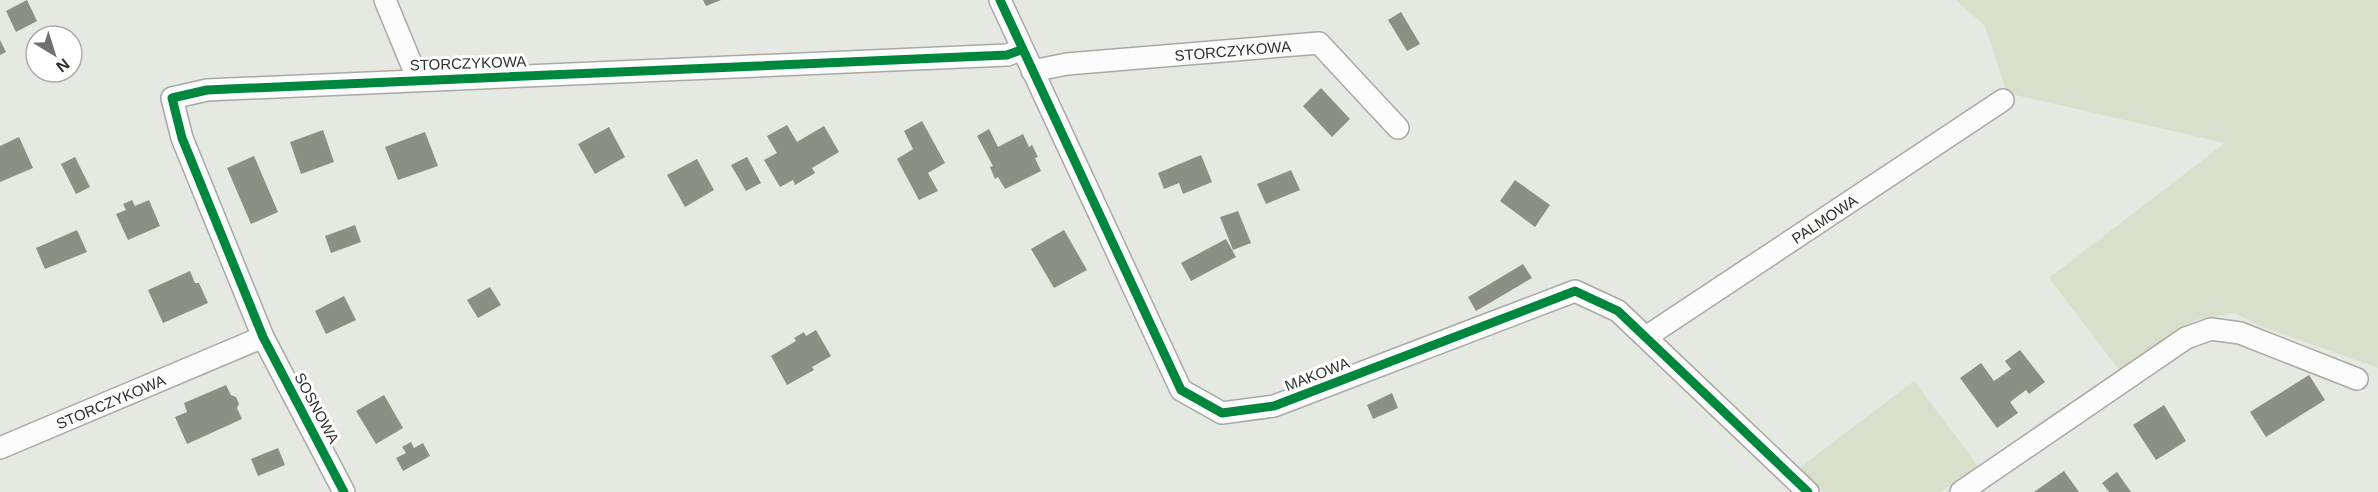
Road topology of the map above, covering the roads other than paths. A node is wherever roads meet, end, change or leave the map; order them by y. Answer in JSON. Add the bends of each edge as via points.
{"nodes":[{"id":1,"x":386,"y":0,"type":"edge"},
{"id":2,"x":1000,"y":0,"type":"edge"},
{"id":3,"x":1021,"y":50,"type":"junction"},
{"id":4,"x":1032,"y":71,"type":"junction"},
{"id":5,"x":418,"y":80,"type":"junction"},
{"id":6,"x":2003,"y":100,"type":"dead end"},
{"id":7,"x":1398,"y":128,"type":"dead end"},
{"id":8,"x":263,"y":337,"type":"junction"},
{"id":9,"x":1646,"y":337,"type":"junction"},
{"id":10,"x":2357,"y":379,"type":"dead end"},
{"id":11,"x":0,"y":448,"type":"edge"},
{"id":12,"x":344,"y":492,"type":"edge"},
{"id":13,"x":1809,"y":492,"type":"edge"},
{"id":14,"x":1960,"y":492,"type":"edge"}],
"edges":[{"from":1,"to":5,"type":"street"},
{"from":2,"to":3,"type":"street","name":"MAKOWA"},
{"from":3,"to":4,"type":"street","name":"MAKOWA"},
{"from":3,"to":5,"type":"street","name":"STORCZYKOWA","via":[[1007,55]]},
{"from":4,"to":7,"type":"street","name":"STORCZYKOWA","via":[[1067,64],[1319,44]]},
{"from":4,"to":9,"type":"street","name":"MAKOWA","via":[[1181,390],[1222,413],[1274,406],[1575,291],[1618,311]]},
{"from":5,"to":8,"type":"street","name":"STORCZYKOWA","via":[[207,90],[172,98],[182,138]]},
{"from":6,"to":9,"type":"street","name":"PALMOWA"},
{"from":8,"to":11,"type":"street","name":"STORCZYKOWA"},
{"from":8,"to":12,"type":"street","name":"SOSNOWA"},
{"from":9,"to":13,"type":"street","name":"MAKOWA"},
{"from":10,"to":14,"type":"street","via":[[2240,333],[2211,329],[2186,338]]}]}
